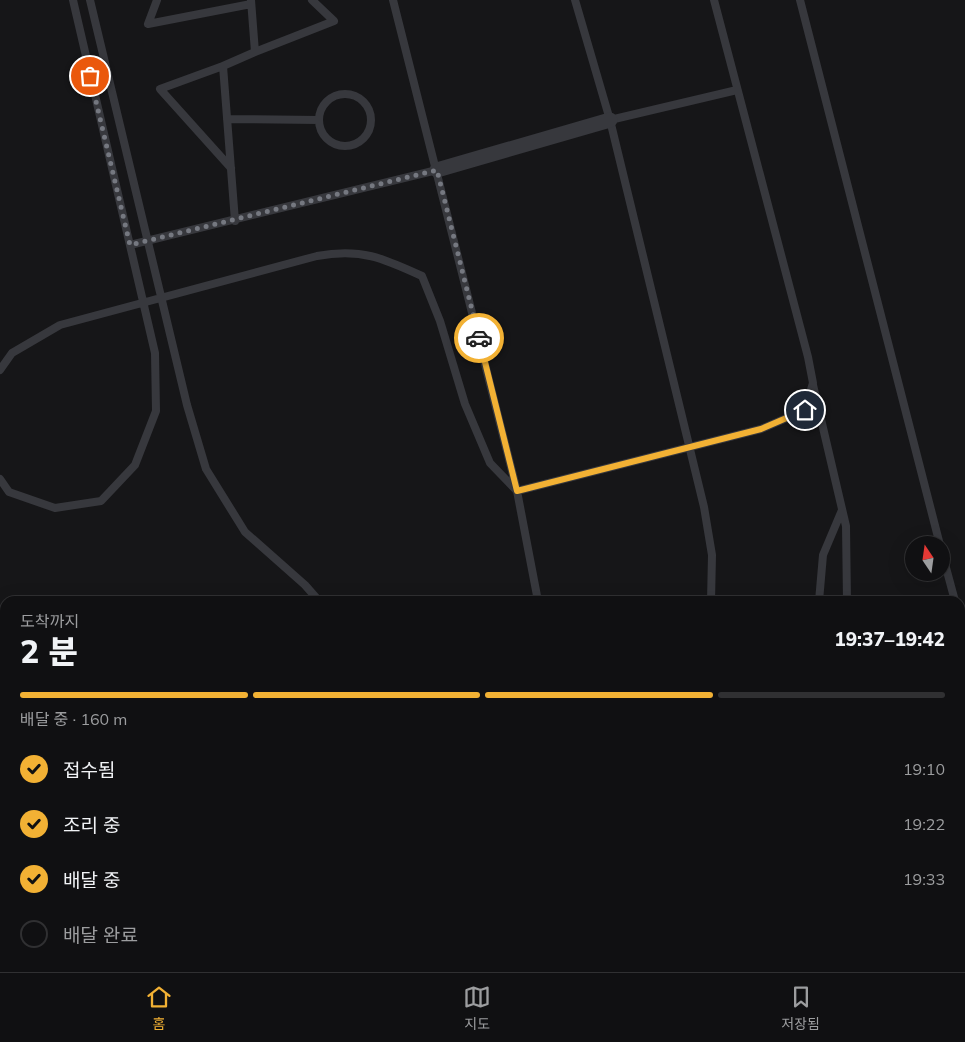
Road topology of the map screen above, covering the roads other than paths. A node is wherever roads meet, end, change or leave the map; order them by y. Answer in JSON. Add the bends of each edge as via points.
{"nodes":[{"id":1,"x":73,"y":0,"type":"edge"},
{"id":2,"x":90,"y":0,"type":"edge"},
{"id":3,"x":157,"y":0,"type":"edge"},
{"id":4,"x":312,"y":0,"type":"edge"},
{"id":5,"x":393,"y":0,"type":"edge"},
{"id":6,"x":575,"y":0,"type":"edge"},
{"id":7,"x":714,"y":0,"type":"edge"},
{"id":8,"x":800,"y":0,"type":"edge"},
{"id":9,"x":251,"y":2,"type":"edge"},
{"id":10,"x":255,"y":52,"type":"junction"},
{"id":11,"x":223,"y":66,"type":"junction"},
{"id":12,"x":737,"y":90,"type":"junction"},
{"id":13,"x":227,"y":120,"type":"junction"},
{"id":14,"x":319,"y":120,"type":"junction"},
{"id":15,"x":610,"y":120,"type":"junction"},
{"id":16,"x":231,"y":168,"type":"junction"},
{"id":17,"x":437,"y":170,"type":"junction"},
{"id":18,"x":235,"y":221,"type":"junction"},
{"id":19,"x":148,"y":242,"type":"junction"},
{"id":20,"x":130,"y":245,"type":"junction"},
{"id":21,"x":0,"y":370,"type":"edge"},
{"id":22,"x":813,"y":384,"type":"junction"},
{"id":23,"x":689,"y":447,"type":"junction"},
{"id":24,"x":0,"y":479,"type":"edge"},
{"id":25,"x":517,"y":491,"type":"junction"},
{"id":26,"x":842,"y":510,"type":"junction"},
{"id":27,"x":938,"y":536,"type":"edge"},
{"id":28,"x":950,"y":581,"type":"edge"},
{"id":29,"x":314,"y":596,"type":"edge"},
{"id":30,"x":537,"y":596,"type":"edge"},
{"id":31,"x":711,"y":596,"type":"edge"},
{"id":32,"x":819,"y":596,"type":"edge"},
{"id":33,"x":847,"y":596,"type":"edge"},
{"id":34,"x":954,"y":596,"type":"edge"}],
"edges":[{"from":1,"to":20,"type":"lane"},
{"from":2,"to":19,"type":"lane"},
{"from":3,"to":9,"type":"lane","via":[[148,24]]},
{"from":4,"to":10,"type":"lane","via":[[334,20]]},
{"from":5,"to":17,"type":"lane"},
{"from":6,"to":15,"type":"lane"},
{"from":7,"to":12,"type":"lane"},
{"from":8,"to":27,"type":"lane"},
{"from":9,"to":10,"type":"lane"},
{"from":10,"to":11,"type":"lane"},
{"from":11,"to":13,"type":"lane"},
{"from":11,"to":16,"type":"lane","via":[[160,89]]},
{"from":12,"to":15,"type":"lane"},
{"from":12,"to":22,"type":"lane"},
{"from":13,"to":14,"type":"lane"},
{"from":13,"to":16,"type":"lane"},
{"from":14,"to":14,"type":"lane","via":[[320,129],[331,143],[348,146],[364,138],[371,122],[366,106],[354,96],[345,94],[330,99],[320,112]]},
{"from":15,"to":17,"type":"street"},
{"from":15,"to":23,"type":"lane"},
{"from":16,"to":18,"type":"lane"},
{"from":17,"to":18,"type":"lane"},
{"from":17,"to":25,"type":"lane"},
{"from":18,"to":19,"type":"lane"},
{"from":19,"to":20,"type":"lane"},
{"from":19,"to":29,"type":"lane","via":[[187,405],[206,469],[245,532]]},
{"from":20,"to":24,"type":"lane","via":[[155,353],[156,411],[135,465],[101,501],[55,508],[9,492]]},
{"from":21,"to":25,"type":"lane","via":[[12,353],[60,324],[317,256],[342,251],[381,257],[422,276],[440,321],[465,404],[490,463]]},
{"from":22,"to":23,"type":"lane","via":[[805,410],[761,429]]},
{"from":22,"to":26,"type":"lane"},
{"from":23,"to":25,"type":"lane"},
{"from":23,"to":31,"type":"lane","via":[[712,555]]},
{"from":25,"to":30,"type":"lane"},
{"from":26,"to":32,"type":"lane","via":[[823,555]]},
{"from":26,"to":33,"type":"lane","via":[[846,526]]},
{"from":28,"to":34,"type":"lane"}]}
